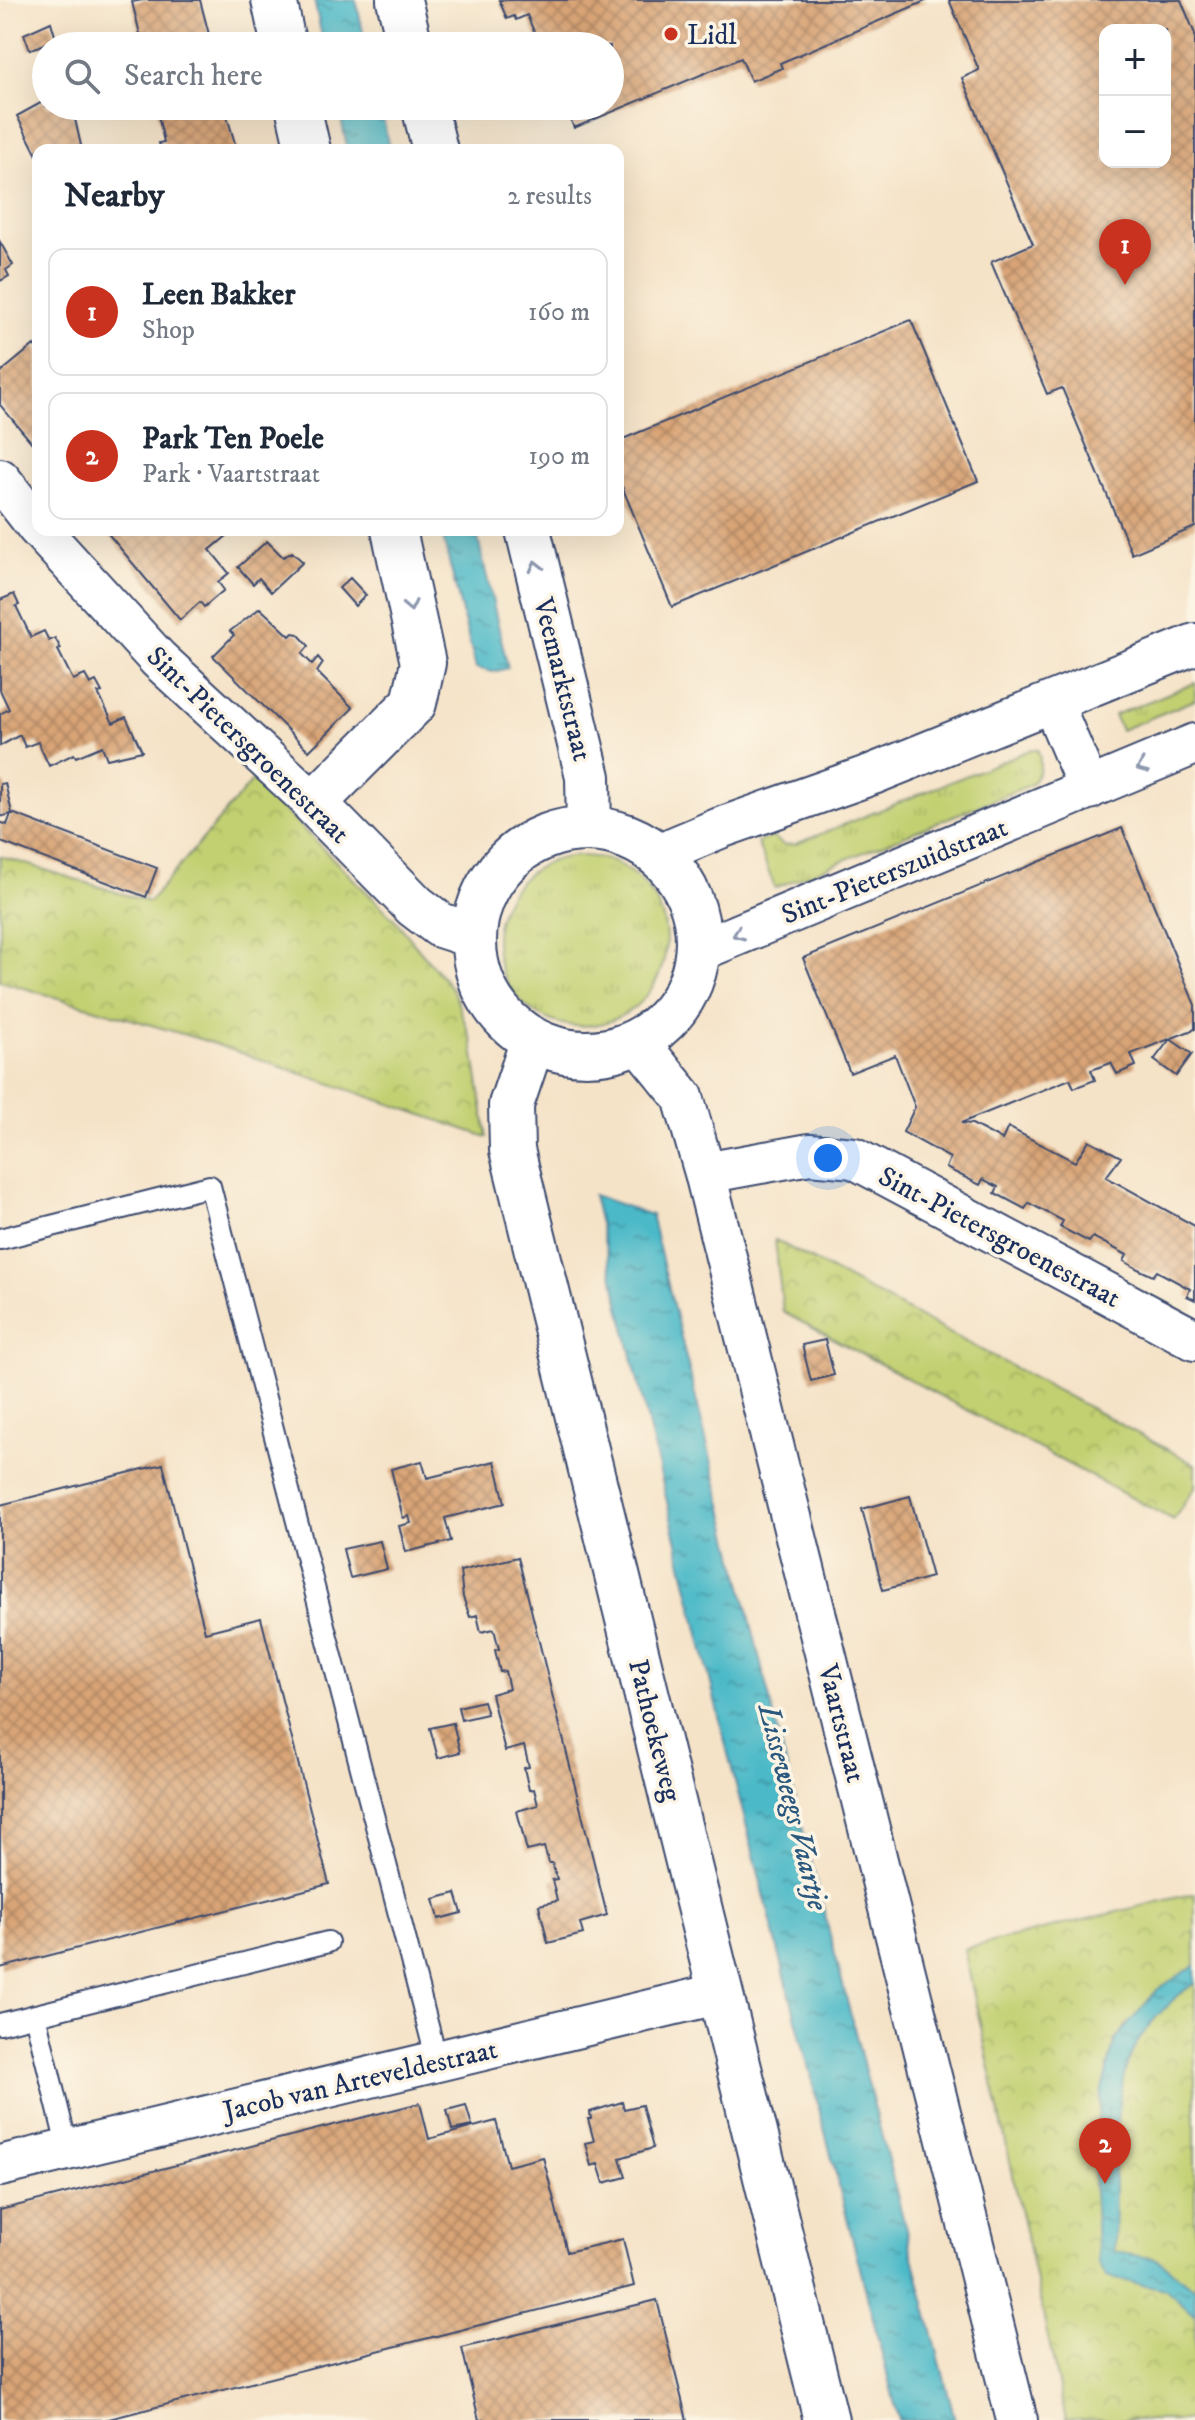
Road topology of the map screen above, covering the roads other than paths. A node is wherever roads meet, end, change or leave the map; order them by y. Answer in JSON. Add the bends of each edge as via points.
{"nodes":[{"id":1,"x":274,"y":0,"type":"edge"},
{"id":2,"x":399,"y":0,"type":"edge"},
{"id":3,"x":281,"y":32,"type":"edge"},
{"id":4,"x":407,"y":32,"type":"edge"},
{"id":5,"x":301,"y":120,"type":"edge"},
{"id":6,"x":428,"y":120,"type":"edge"},
{"id":7,"x":307,"y":144,"type":"edge"},
{"id":8,"x":434,"y":144,"type":"edge"},
{"id":9,"x":0,"y":479,"type":"edge"},
{"id":10,"x":32,"y":520,"type":"edge"},
{"id":11,"x":45,"y":536,"type":"edge"},
{"id":12,"x":395,"y":536,"type":"edge"},
{"id":13,"x":529,"y":536,"type":"edge"},
{"id":14,"x":1195,"y":644,"type":"edge"},
{"id":15,"x":1052,"y":702,"type":"junction"},
{"id":16,"x":1195,"y":744,"type":"edge"},
{"id":17,"x":1089,"y":789,"type":"junction"},
{"id":18,"x":314,"y":803,"type":"junction"},
{"id":19,"x":589,"y":828,"type":"junction"},
{"id":20,"x":658,"y":854,"type":"junction"},
{"id":21,"x":474,"y":936,"type":"junction"},
{"id":22,"x":699,"y":951,"type":"junction"},
{"id":23,"x":533,"y":1040,"type":"junction"},
{"id":24,"x":637,"y":1041,"type":"junction"},
{"id":25,"x":705,"y":1173,"type":"junction"},
{"id":26,"x":0,"y":1239,"type":"edge"},
{"id":27,"x":1195,"y":1340,"type":"edge"},
{"id":28,"x":328,"y":1942,"type":"dead end"},
{"id":29,"x":721,"y":1993,"type":"junction"},
{"id":30,"x":35,"y":2015,"type":"junction"},
{"id":31,"x":0,"y":2024,"type":"edge"},
{"id":32,"x":437,"y":2061,"type":"junction"},
{"id":33,"x":68,"y":2150,"type":"junction"},
{"id":34,"x":0,"y":2166,"type":"edge"},
{"id":35,"x":826,"y":2420,"type":"edge"},
{"id":36,"x":1017,"y":2420,"type":"edge"}],
"edges":[{"from":1,"to":3,"type":"main road"},
{"from":2,"to":4,"type":"main road"},
{"from":5,"to":7,"type":"main road"},
{"from":6,"to":8,"type":"main road"},
{"from":9,"to":10,"type":"street","name":"Sint-Pietersgroenestraat"},
{"from":11,"to":18,"type":"street","name":"Sint-Pietersgroenestraat","via":[[158,659]]},
{"from":12,"to":18,"type":"main road","one_way":true,"via":[[423,663],[414,703]]},
{"from":19,"to":13,"type":"main road","name":"Veemarktstraat","one_way":true,"via":[[588,777]]},
{"from":14,"to":15,"type":"street"},
{"from":15,"to":17,"type":"street"},
{"from":15,"to":20,"type":"street"},
{"from":16,"to":17,"type":"street","name":"Sint-Pieterszuidstraat","one_way":true},
{"from":17,"to":22,"type":"street","name":"Sint-Pieterszuidstraat","one_way":true},
{"from":18,"to":21,"type":"main road","name":"Sint-Pietersgroenestraat","via":[[415,906],[440,925]]},
{"from":19,"to":20,"type":"main road","via":[[626,836]]},
{"from":19,"to":21,"type":"main road","via":[[554,833],[514,856],[497,872],[480,902]]},
{"from":20,"to":22,"type":"main road","via":[[682,882],[696,915]]},
{"from":21,"to":23,"type":"main road","via":[[476,967],[488,997],[507,1021]]},
{"from":22,"to":24,"type":"main road","via":[[688,990],[665,1022]]},
{"from":23,"to":24,"type":"main road","via":[[567,1052],[602,1052]]},
{"from":23,"to":29,"type":"main road","name":"Pathoekeweg","via":[[511,1105],[512,1150]]},
{"from":24,"to":25,"type":"street","name":"Vaartstraat","via":[[683,1097]]},
{"from":25,"to":27,"type":"street","name":"Sint-Pietersgroenestraat","via":[[810,1154],[854,1158]]},
{"from":25,"to":36,"type":"street","name":"Vaartstraat"},
{"from":26,"to":32,"type":"lane","via":[[210,1186]]},
{"from":28,"to":30,"type":"lane"},
{"from":29,"to":32,"type":"street","name":"Jacob van Arteveldestraat"},
{"from":29,"to":35,"type":"main road","name":"Pathoekeweg"},
{"from":30,"to":31,"type":"lane"},
{"from":30,"to":33,"type":"lane"},
{"from":32,"to":33,"type":"street","name":"Jacob van Arteveldestraat"},
{"from":33,"to":34,"type":"street","name":"Jacob van Arteveldestraat"}]}
